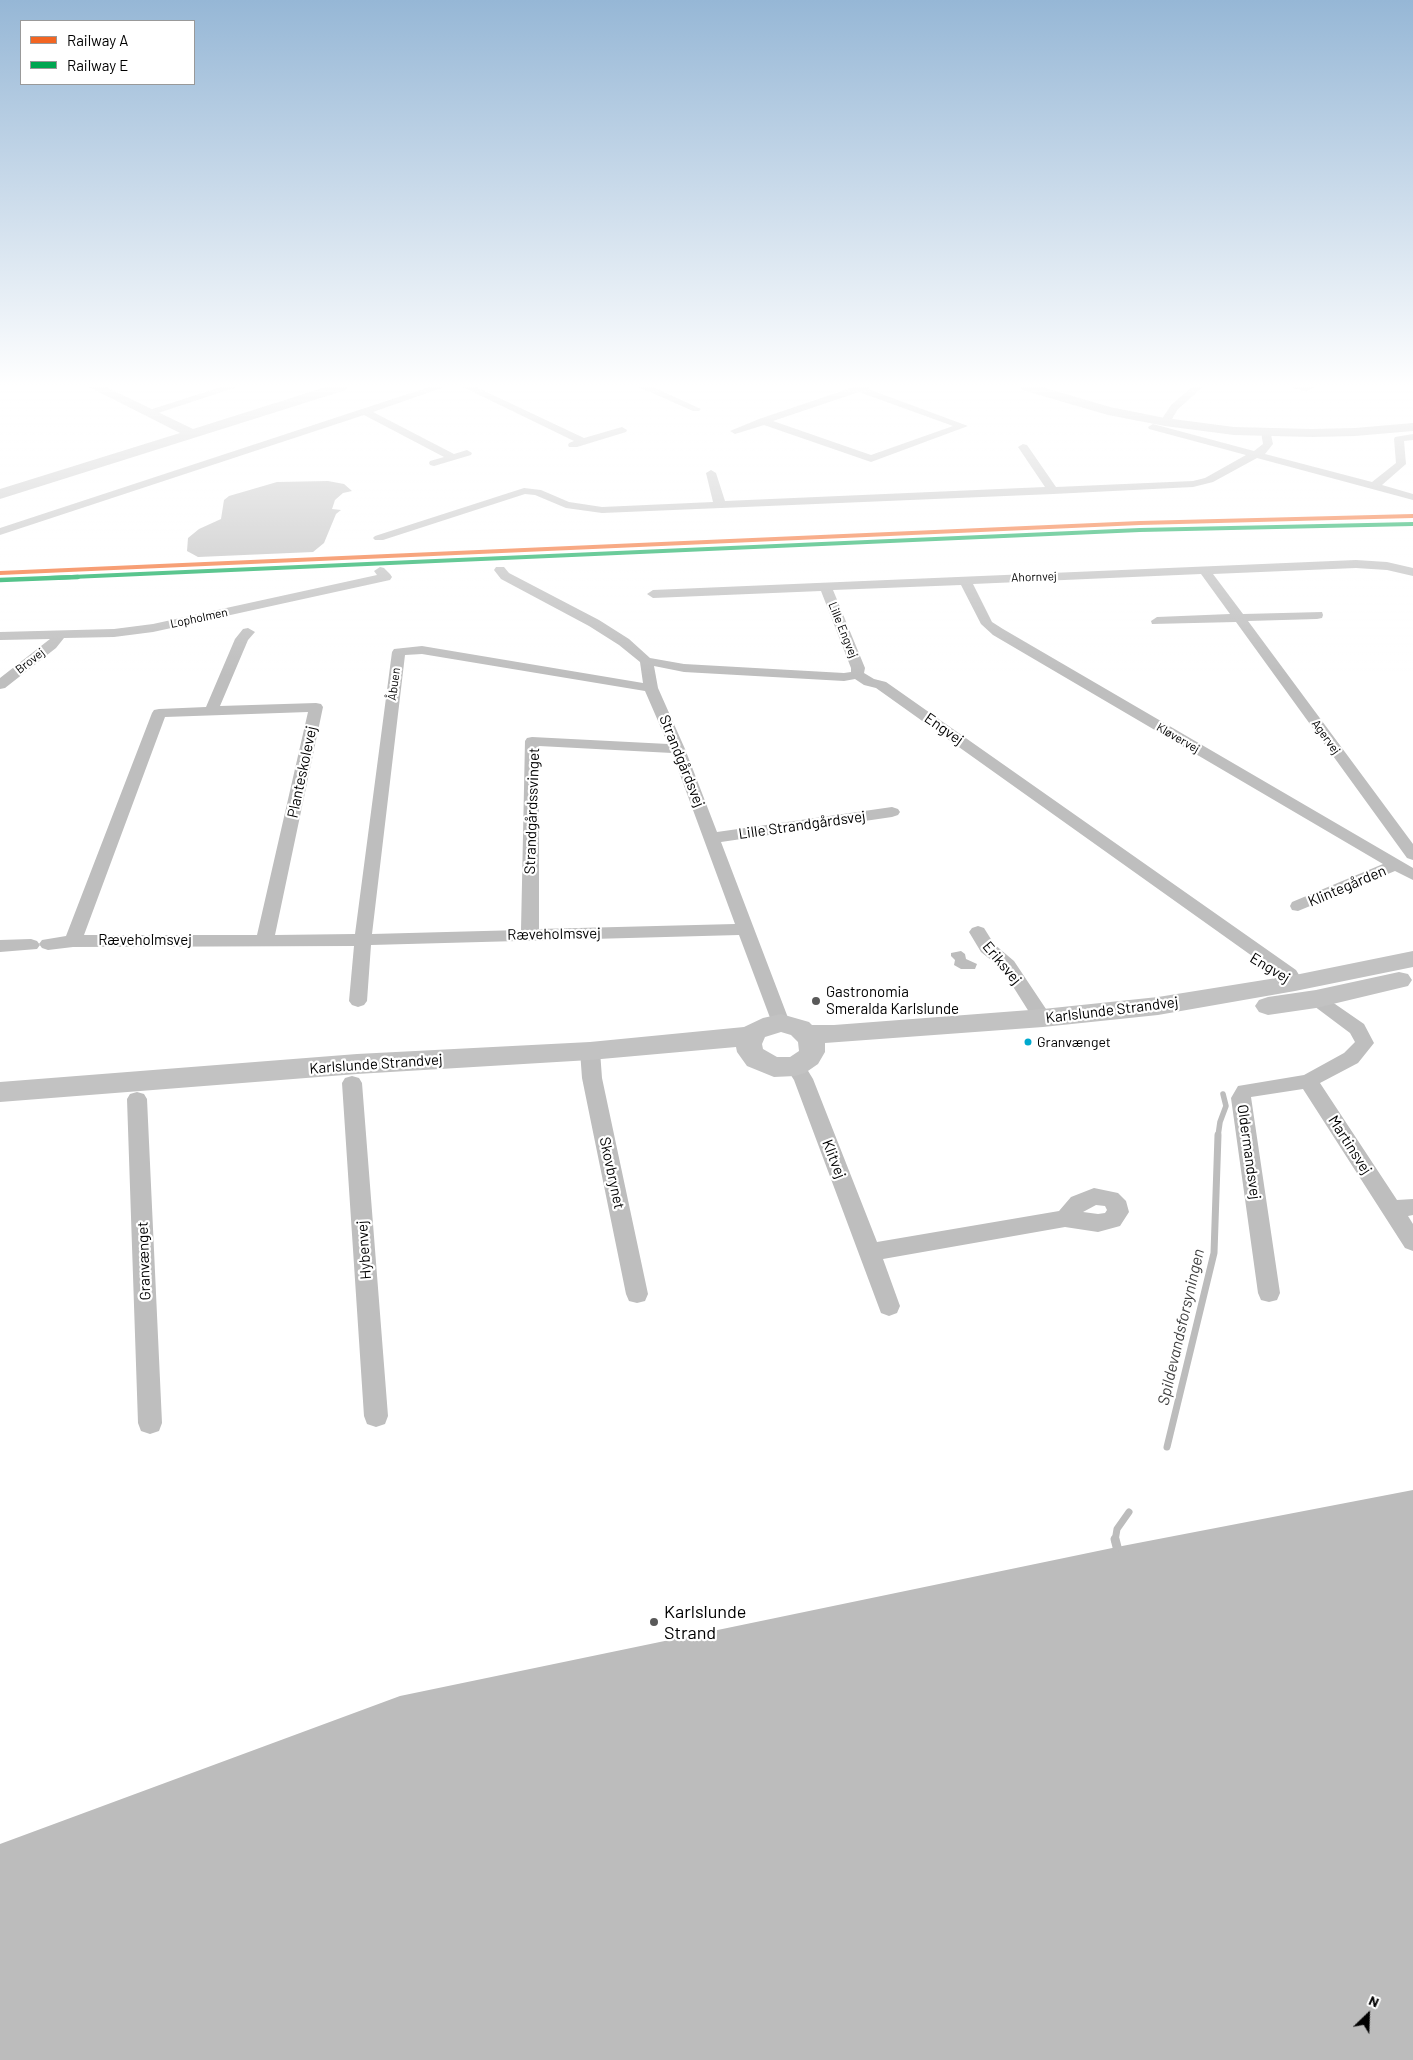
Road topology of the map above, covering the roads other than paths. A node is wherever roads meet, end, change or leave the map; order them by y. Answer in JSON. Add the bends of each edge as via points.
{"nodes":[{"id":1,"x":35,"y":483,"type":"edge"},
{"id":2,"x":149,"y":483,"type":"edge"},
{"id":3,"x":714,"y":483,"type":"edge"},
{"id":4,"x":1048,"y":483,"type":"edge"},
{"id":5,"x":1196,"y":483,"type":"edge"},
{"id":6,"x":1363,"y":483,"type":"edge"},
{"id":7,"x":1378,"y":483,"type":"edge"},
{"id":8,"x":1374,"y":486,"type":"junction"},
{"id":9,"x":1054,"y":491,"type":"junction"},
{"id":10,"x":0,"y":494,"type":"edge"},
{"id":11,"x":1413,"y":497,"type":"edge"},
{"id":12,"x":720,"y":505,"type":"junction"},
{"id":13,"x":0,"y":532,"type":"edge"},
{"id":14,"x":379,"y":538,"type":"dead end"},
{"id":15,"x":500,"y":570,"type":"dead end"},
{"id":16,"x":1204,"y":570,"type":"junction"},
{"id":17,"x":380,"y":571,"type":"dead end"},
{"id":18,"x":1413,"y":572,"type":"edge"},
{"id":19,"x":964,"y":580,"type":"junction"},
{"id":20,"x":825,"y":586,"type":"junction"},
{"id":21,"x":653,"y":594,"type":"dead end"},
{"id":22,"x":1317,"y":615,"type":"dead end"},
{"id":23,"x":1240,"y":618,"type":"junction"},
{"id":24,"x":1157,"y":621,"type":"dead end"},
{"id":25,"x":248,"y":632,"type":"dead end"},
{"id":26,"x":0,"y":636,"type":"edge"},
{"id":27,"x":59,"y":636,"type":"junction"},
{"id":28,"x":646,"y":661,"type":"junction"},
{"id":29,"x":863,"y":678,"type":"junction"},
{"id":30,"x":0,"y":685,"type":"edge"},
{"id":31,"x":651,"y":688,"type":"junction"},
{"id":32,"x":211,"y":711,"type":"junction"},
{"id":33,"x":678,"y":749,"type":"junction"},
{"id":34,"x":892,"y":812,"type":"dead end"},
{"id":35,"x":712,"y":838,"type":"junction"},
{"id":36,"x":1413,"y":855,"type":"edge"},
{"id":37,"x":1395,"y":865,"type":"junction"},
{"id":38,"x":1413,"y":875,"type":"edge"},
{"id":39,"x":1298,"y":906,"type":"dead end"},
{"id":40,"x":745,"y":929,"type":"junction"},
{"id":41,"x":978,"y":932,"type":"dead end"},
{"id":42,"x":530,"y":935,"type":"junction"},
{"id":43,"x":265,"y":940,"type":"junction"},
{"id":44,"x":363,"y":940,"type":"junction"},
{"id":45,"x":73,"y":941,"type":"junction"},
{"id":46,"x":0,"y":946,"type":"edge"},
{"id":47,"x":1413,"y":959,"type":"edge"},
{"id":48,"x":1413,"y":977,"type":"edge"},
{"id":49,"x":1295,"y":983,"type":"junction"},
{"id":50,"x":1316,"y":999,"type":"junction"},
{"id":51,"x":358,"y":1001,"type":"dead end"},
{"id":52,"x":1043,"y":1018,"type":"junction"},
{"id":53,"x":781,"y":1023,"type":"junction"},
{"id":54,"x":751,"y":1044,"type":"junction"},
{"id":55,"x":805,"y":1050,"type":"junction"},
{"id":56,"x":590,"y":1059,"type":"junction"},
{"id":57,"x":1308,"y":1081,"type":"junction"},
{"id":58,"x":352,"y":1083,"type":"junction"},
{"id":59,"x":0,"y":1092,"type":"edge"},
{"id":60,"x":137,"y":1099,"type":"junction"},
{"id":61,"x":0,"y":1109,"type":"edge"},
{"id":62,"x":1403,"y":1208,"type":"edge"},
{"id":63,"x":1066,"y":1218,"type":"dead end"},
{"id":64,"x":1413,"y":1242,"type":"edge"},
{"id":65,"x":870,"y":1252,"type":"junction"},
{"id":66,"x":1269,"y":1293,"type":"dead end"},
{"id":67,"x":638,"y":1294,"type":"dead end"},
{"id":68,"x":889,"y":1306,"type":"dead end"},
{"id":69,"x":376,"y":1416,"type":"dead end"},
{"id":70,"x":150,"y":1423,"type":"dead end"}],
"edges":[{"from":1,"to":10,"type":"main road"},
{"from":2,"to":13,"type":"street"},
{"from":3,"to":12,"type":"street"},
{"from":4,"to":9,"type":"street"},
{"from":5,"to":9,"type":"street"},
{"from":6,"to":8,"type":"street"},
{"from":7,"to":8,"type":"street"},
{"from":8,"to":11,"type":"street"},
{"from":9,"to":12,"type":"street"},
{"from":12,"to":14,"type":"street","via":[[602,510],[566,505],[537,492],[524,491]]},
{"from":15,"to":28,"type":"street","via":[[504,576],[594,623]]},
{"from":16,"to":18,"type":"street","name":"Ahornvej","via":[[1356,564]]},
{"from":16,"to":19,"type":"street","name":"Ahornvej"},
{"from":16,"to":23,"type":"street","name":"Agervej"},
{"from":17,"to":27,"type":"street","name":"Lopholmen","via":[[386,577],[153,628]]},
{"from":19,"to":20,"type":"street","name":"Ahornvej"},
{"from":19,"to":37,"type":"street","name":"Kløvervej","via":[[988,624],[998,632]]},
{"from":20,"to":21,"type":"street","name":"Ahornvej"},
{"from":20,"to":29,"type":"street","name":"Lille Engvej"},
{"from":22,"to":23,"type":"street"},
{"from":23,"to":24,"type":"street"},
{"from":23,"to":36,"type":"street","name":"Agervej"},
{"from":25,"to":32,"type":"street"},
{"from":26,"to":27,"type":"street","name":"Lopholmen"},
{"from":27,"to":30,"type":"street","name":"Brovej"},
{"from":28,"to":29,"type":"street","via":[[684,668]]},
{"from":28,"to":31,"type":"street","name":"Strandgårdsvej"},
{"from":29,"to":49,"type":"street","name":"Engvej","via":[[871,690],[1016,795],[1277,975]]},
{"from":31,"to":33,"type":"street","name":"Strandgårdsvej"},
{"from":31,"to":44,"type":"street","name":"Åbuen","via":[[422,650],[398,652]]},
{"from":32,"to":43,"type":"street","name":"Planteskolevej","via":[[316,707]]},
{"from":32,"to":45,"type":"street","name":"Planteskolevej","via":[[159,713]]},
{"from":33,"to":35,"type":"street","name":"Strandgårdsvej"},
{"from":33,"to":42,"type":"street","name":"Strandgårdssvinget","via":[[532,741]]},
{"from":34,"to":35,"type":"street","name":"Lille Strandgårdsvej"},
{"from":35,"to":40,"type":"street","name":"Strandgårdsvej"},
{"from":37,"to":38,"type":"street","name":"Kløvervej"},
{"from":37,"to":39,"type":"street","name":"Klintegården"},
{"from":40,"to":42,"type":"street","name":"Ræveholmsvej"},
{"from":40,"to":53,"type":"street","name":"Strandgårdsvej"},
{"from":41,"to":52,"type":"street","name":"Eriksvej","via":[[987,948],[1008,965]]},
{"from":42,"to":44,"type":"street","name":"Ræveholmsvej"},
{"from":43,"to":44,"type":"street","name":"Ræveholmsvej"},
{"from":43,"to":45,"type":"street","name":"Ræveholmsvej"},
{"from":44,"to":51,"type":"street"},
{"from":45,"to":46,"type":"street","name":"Ræveholmsvej"},
{"from":47,"to":49,"type":"main road","name":"Karlslunde Strandvej"},
{"from":48,"to":50,"type":"main road","name":"Karlslunde Strandvej"},
{"from":49,"to":52,"type":"main road","name":"Karlslunde Strandvej","via":[[1158,1006]]},
{"from":50,"to":55,"type":"main road","name":"Karlslunde Strandvej","via":[[1157,1022],[1043,1034]]},
{"from":50,"to":57,"type":"street","name":"Oldermandsvej","via":[[1357,1029],[1365,1043],[1351,1058]]},
{"from":52,"to":55,"type":"main road","name":"Karlslunde Strandvej","via":[[834,1034]]},
{"from":53,"to":54,"type":"main road","via":[[763,1026]]},
{"from":53,"to":55,"type":"main road","via":[[791,1024]]},
{"from":54,"to":55,"type":"main road","via":[[756,1059],[785,1068]]},
{"from":54,"to":56,"type":"main road","name":"Karlslunde Strandvej"},
{"from":55,"to":65,"type":"street","name":"Klitvej","via":[[803,1079]]},
{"from":56,"to":58,"type":"main road","name":"Karlslunde Strandvej"},
{"from":56,"to":59,"type":"main road","name":"Karlslunde Strandvej","via":[[357,1064]]},
{"from":56,"to":67,"type":"street","name":"Skovbrynet"},
{"from":57,"to":62,"type":"street","name":"Martinsvej"},
{"from":57,"to":66,"type":"street","name":"Oldermandsvej","via":[[1245,1091],[1241,1098]]},
{"from":58,"to":60,"type":"main road","name":"Karlslunde Strandvej"},
{"from":58,"to":69,"type":"street","name":"Hybenvej"},
{"from":60,"to":61,"type":"main road","name":"Karlslunde Strandvej"},
{"from":60,"to":70,"type":"street","name":"Granvænget"},
{"from":62,"to":64,"type":"street","name":"Martinsvej"},
{"from":63,"to":65,"type":"street"},
{"from":65,"to":68,"type":"street","name":"Klitvej"}]}
